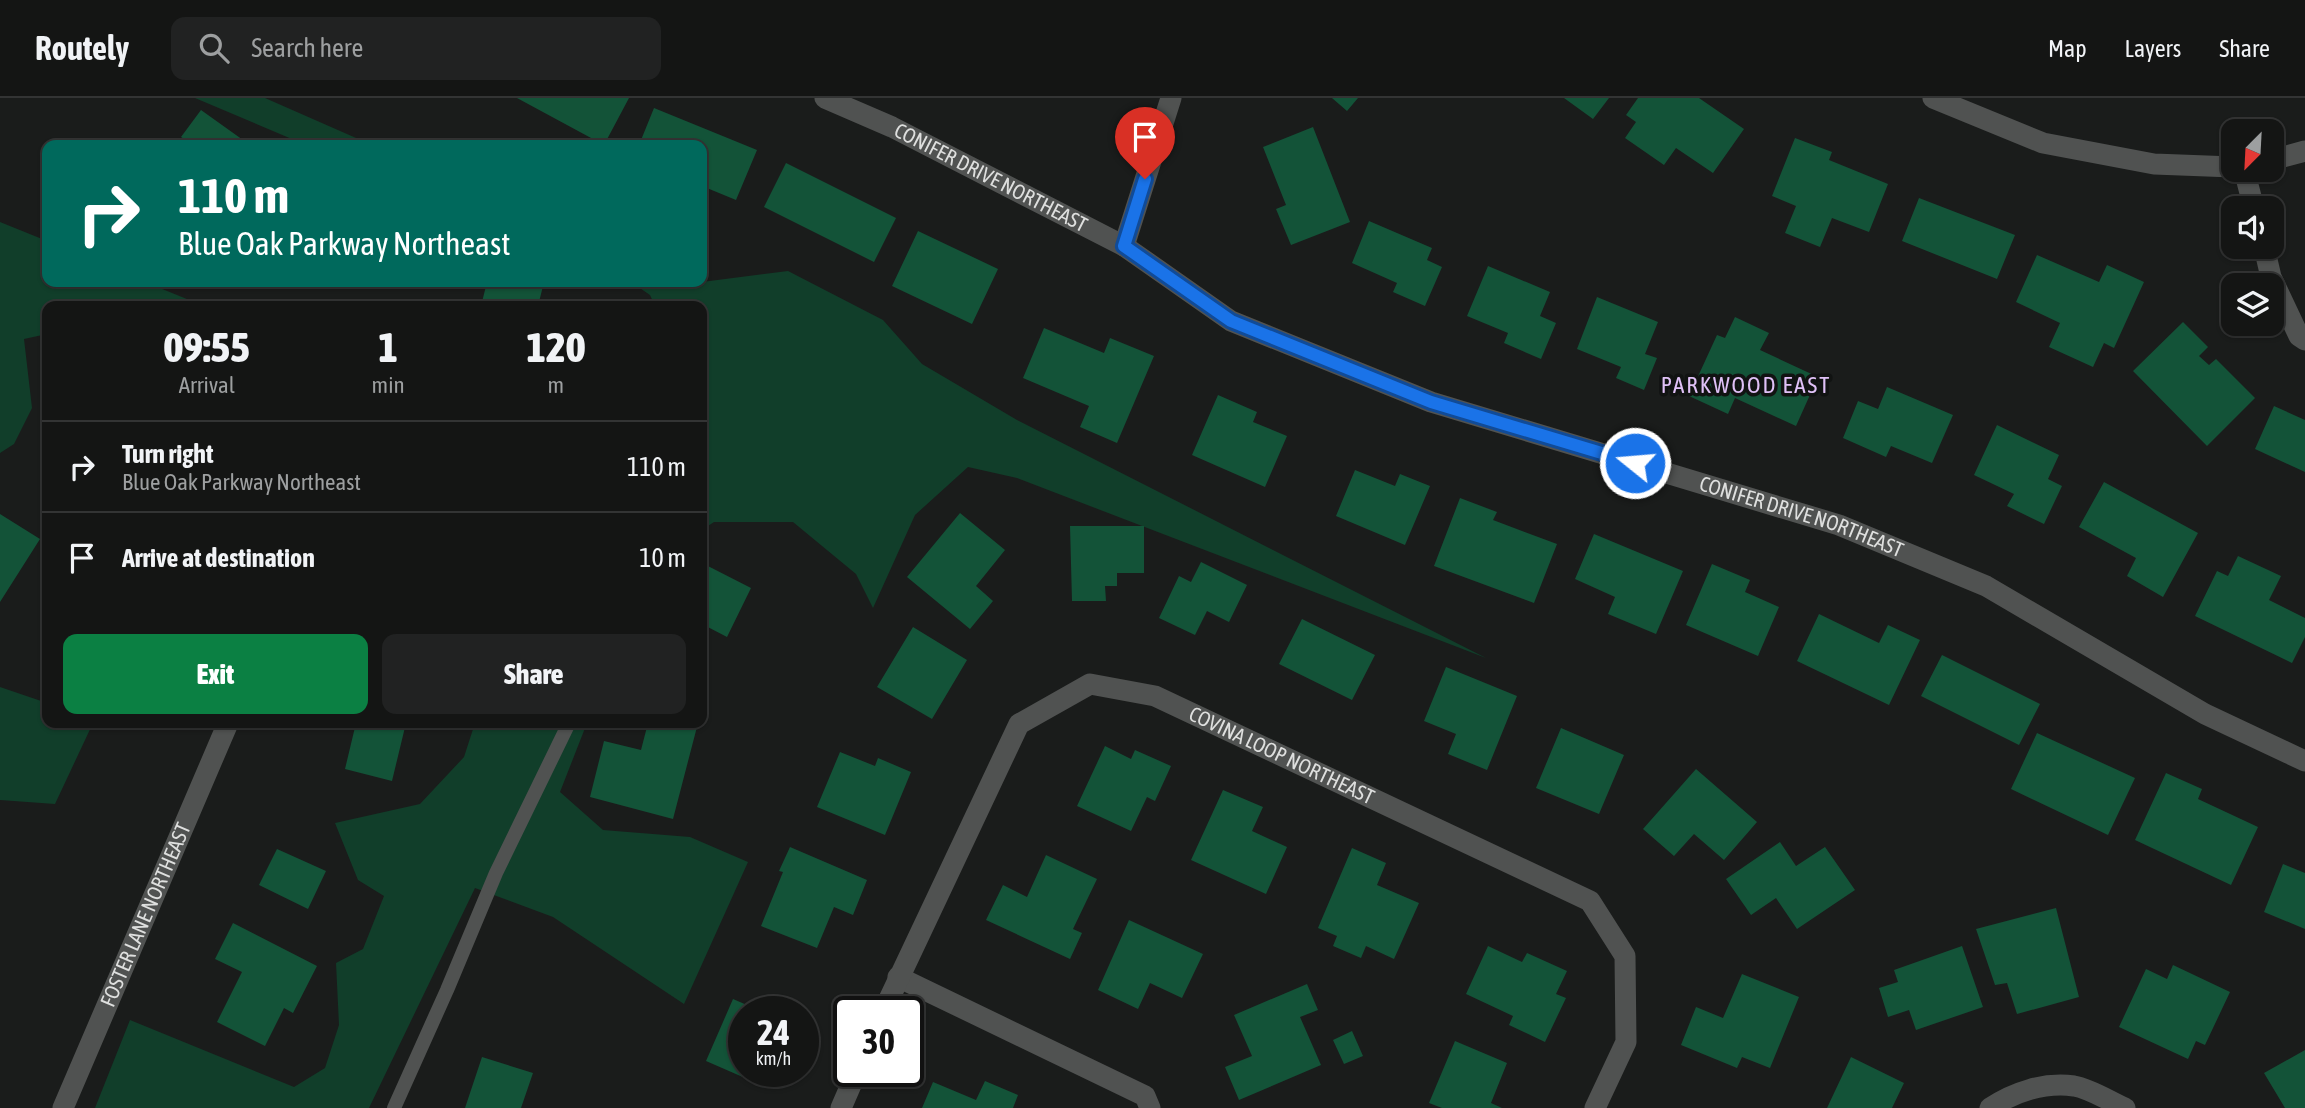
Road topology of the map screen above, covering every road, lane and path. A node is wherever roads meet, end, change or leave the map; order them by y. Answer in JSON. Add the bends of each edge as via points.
{"nodes":[{"id":1,"x":825,"y":98,"type":"edge"},
{"id":2,"x":1171,"y":98,"type":"edge"},
{"id":3,"x":1934,"y":98,"type":"edge"},
{"id":4,"x":2305,"y":151,"type":"edge"},
{"id":5,"x":2284,"y":157,"type":"edge"},
{"id":6,"x":2221,"y":166,"type":"edge"},
{"id":7,"x":1124,"y":246,"type":"junction"},
{"id":8,"x":2267,"y":259,"type":"edge"},
{"id":9,"x":2305,"y":340,"type":"edge"},
{"id":10,"x":226,"y":728,"type":"edge"},
{"id":11,"x":567,"y":728,"type":"edge"},
{"id":12,"x":2305,"y":761,"type":"edge"},
{"id":13,"x":898,"y":977,"type":"junction"},
{"id":14,"x":890,"y":996,"type":"edge"},
{"id":15,"x":850,"y":1087,"type":"edge"},
{"id":16,"x":63,"y":1108,"type":"edge"},
{"id":17,"x":394,"y":1108,"type":"edge"},
{"id":18,"x":841,"y":1108,"type":"edge"},
{"id":19,"x":1150,"y":1108,"type":"edge"},
{"id":20,"x":1595,"y":1108,"type":"edge"},
{"id":21,"x":1990,"y":1108,"type":"edge"},
{"id":22,"x":2125,"y":1108,"type":"edge"}],
"edges":[{"from":1,"to":7,"type":"street","name":"CONIFER DRIVE NORTHEAST","via":[[892,127]]},
{"from":2,"to":7,"type":"street"},
{"from":3,"to":6,"type":"street","via":[[2043,143],[2154,163]]},
{"from":4,"to":5,"type":"street"},
{"from":7,"to":12,"type":"street","name":"CONIFER DRIVE NORTHEAST","via":[[1231,321],[1431,402],[1839,525],[1986,586],[2206,714]]},
{"from":8,"to":9,"type":"street","via":[[2299,336]]},
{"from":10,"to":16,"type":"street","name":"FOSTER LANE NORTHEAST"},
{"from":11,"to":17,"type":"lane","via":[[496,873]]},
{"from":13,"to":14,"type":"street","name":"COVINA LOOP NORTHEAST"},
{"from":13,"to":19,"type":"street","via":[[1145,1096]]},
{"from":13,"to":20,"type":"street","name":"COVINA LOOP NORTHEAST","via":[[1019,724],[1090,684],[1155,696],[1590,901],[1625,956],[1626,1042]]},
{"from":15,"to":18,"type":"street"},
{"from":21,"to":22,"type":"street","via":[[2010,1095],[2048,1086],[2076,1086]]}]}
